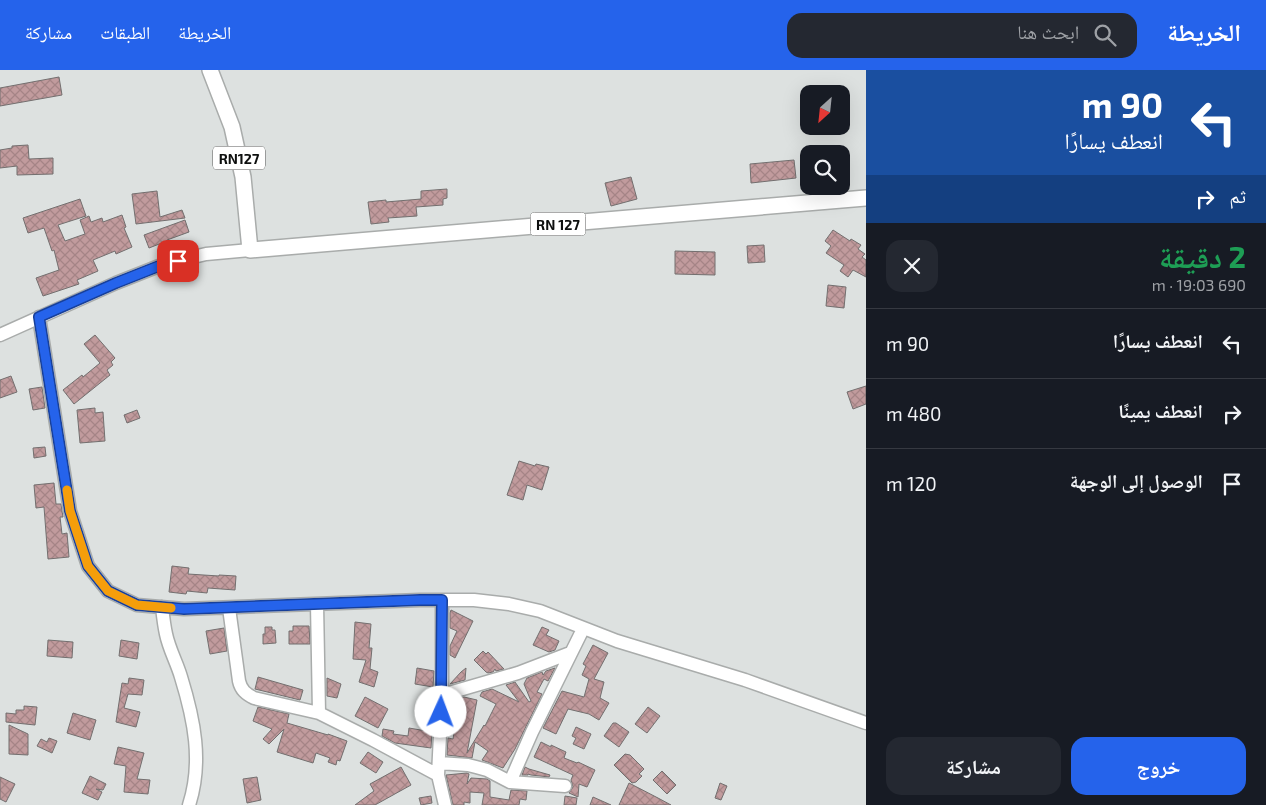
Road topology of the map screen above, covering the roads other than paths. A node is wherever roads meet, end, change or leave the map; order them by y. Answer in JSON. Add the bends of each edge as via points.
{"nodes":[{"id":1,"x":210,"y":70,"type":"edge"},
{"id":2,"x":866,"y":198,"type":"edge"},
{"id":3,"x":250,"y":250,"type":"junction"},
{"id":4,"x":39,"y":317,"type":"junction"},
{"id":5,"x":0,"y":335,"type":"edge"},
{"id":6,"x":442,"y":600,"type":"junction"},
{"id":7,"x":317,"y":604,"type":"junction"},
{"id":8,"x":162,"y":608,"type":"junction"},
{"id":9,"x":229,"y":608,"type":"junction"},
{"id":10,"x":583,"y":628,"type":"junction"},
{"id":11,"x":570,"y":653,"type":"junction"},
{"id":12,"x":442,"y":695,"type":"junction"},
{"id":13,"x":319,"y":713,"type":"junction"},
{"id":14,"x":866,"y":723,"type":"edge"},
{"id":15,"x":438,"y":769,"type":"junction"},
{"id":16,"x":510,"y":782,"type":"junction"},
{"id":17,"x":565,"y":786,"type":"dead end"},
{"id":18,"x":189,"y":805,"type":"edge"},
{"id":19,"x":445,"y":805,"type":"edge"}],
"edges":[{"from":1,"to":3,"type":"main road","number":"RN127","via":[[232,127],[243,177]]},
{"from":2,"to":3,"type":"main road","number":"RN 127"},
{"from":3,"to":4,"type":"street","via":[[206,254],[164,264]]},
{"from":4,"to":5,"type":"street"},
{"from":4,"to":8,"type":"street","via":[[70,511],[88,566],[108,591],[137,605]]},
{"from":6,"to":7,"type":"street"},
{"from":6,"to":10,"type":"street","via":[[509,604],[540,611]]},
{"from":6,"to":12,"type":"street"},
{"from":7,"to":9,"type":"street"},
{"from":7,"to":13,"type":"street"},
{"from":8,"to":9,"type":"street"},
{"from":8,"to":18,"type":"street","via":[[166,634],[195,728],[196,763]]},
{"from":9,"to":13,"type":"street","via":[[239,680],[246,694]]},
{"from":10,"to":11,"type":"street"},
{"from":10,"to":14,"type":"street"},
{"from":11,"to":12,"type":"street","via":[[518,673]]},
{"from":11,"to":16,"type":"street"},
{"from":12,"to":15,"type":"street"},
{"from":13,"to":15,"type":"street"},
{"from":15,"to":16,"type":"street","via":[[468,765]]},
{"from":15,"to":19,"type":"street"},
{"from":16,"to":17,"type":"street"}]}
